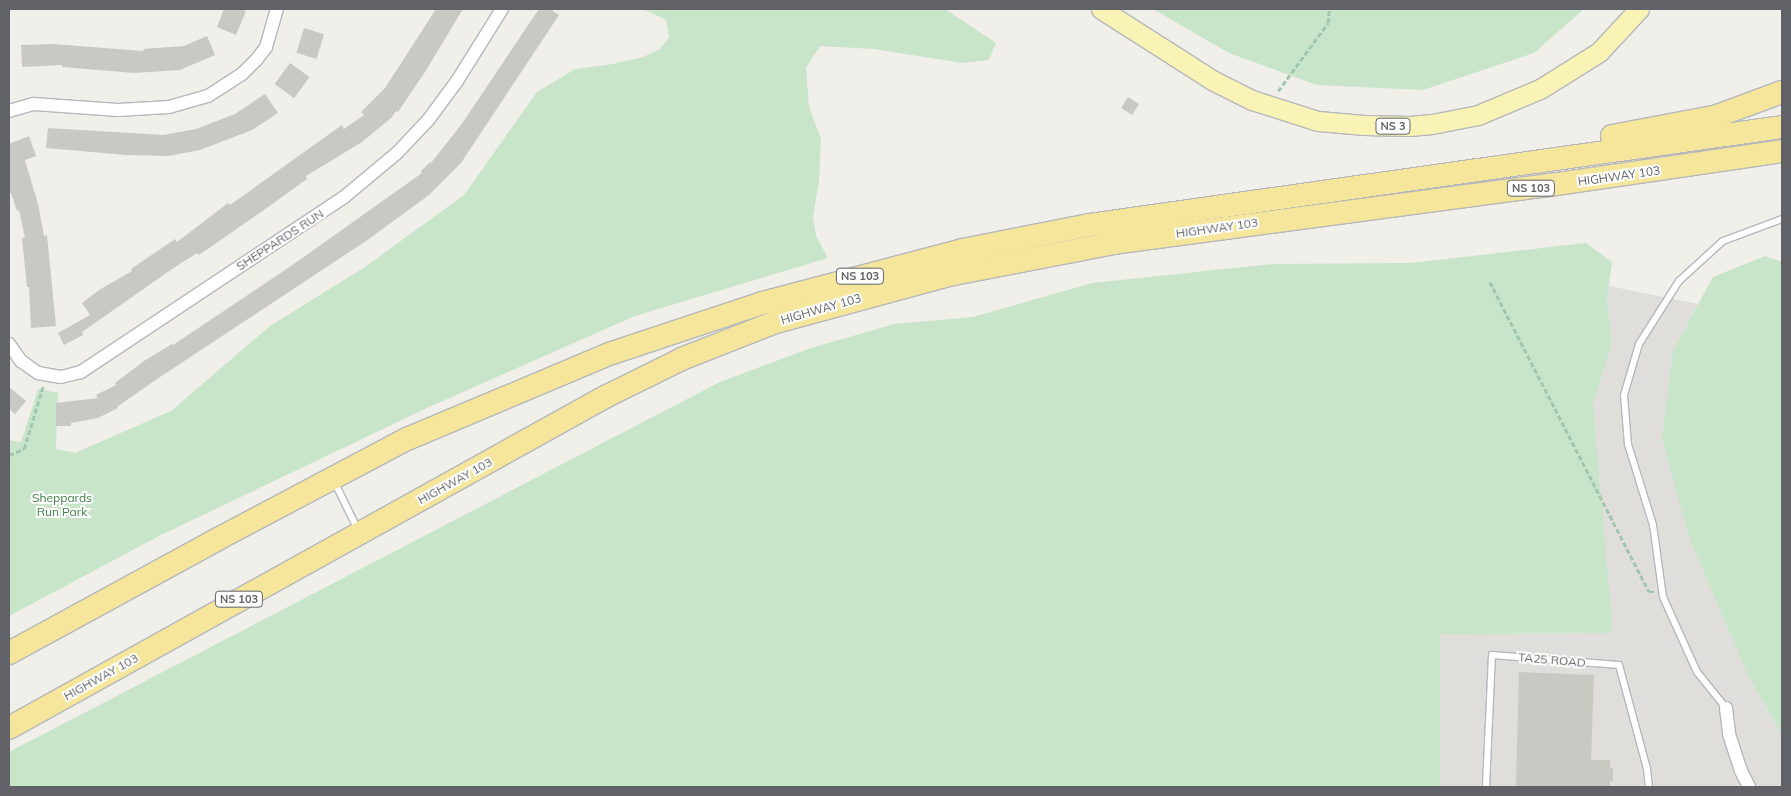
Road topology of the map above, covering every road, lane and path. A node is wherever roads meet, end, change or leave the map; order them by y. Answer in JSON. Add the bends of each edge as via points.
{"nodes":[{"id":1,"x":277,"y":9,"type":"edge"},
{"id":2,"x":502,"y":9,"type":"edge"},
{"id":3,"x":1101,"y":9,"type":"edge"},
{"id":4,"x":1329,"y":9,"type":"edge"},
{"id":5,"x":1640,"y":9,"type":"edge"},
{"id":6,"x":1782,"y":92,"type":"edge"},
{"id":7,"x":1268,"y":106,"type":"junction"},
{"id":8,"x":9,"y":111,"type":"edge"},
{"id":9,"x":1782,"y":127,"type":"edge"},
{"id":10,"x":1782,"y":151,"type":"edge"},
{"id":11,"x":1782,"y":162,"type":"edge"},
{"id":12,"x":1699,"y":164,"type":"junction"},
{"id":13,"x":1237,"y":202,"type":"junction"},
{"id":14,"x":1782,"y":218,"type":"edge"},
{"id":15,"x":1490,"y":282,"type":"dead end"},
{"id":16,"x":9,"y":344,"type":"edge"},
{"id":17,"x":47,"y":375,"type":"junction"},
{"id":18,"x":9,"y":455,"type":"edge"},
{"id":19,"x":332,"y":478,"type":"junction"},
{"id":20,"x":359,"y":533,"type":"junction"},
{"id":21,"x":1662,"y":592,"type":"junction"},
{"id":22,"x":9,"y":653,"type":"edge"},
{"id":23,"x":1726,"y":708,"type":"joint"},
{"id":24,"x":9,"y":728,"type":"edge"},
{"id":25,"x":1486,"y":787,"type":"edge"},
{"id":26,"x":1649,"y":787,"type":"edge"},
{"id":27,"x":1749,"y":787,"type":"edge"}],
"edges":[{"from":1,"to":8,"type":"street","via":[[266,48],[242,74],[208,96],[169,107],[118,110],[34,104]]},
{"from":2,"to":17,"type":"street","name":"SHEPPARDS RUN","via":[[429,119],[362,184],[82,372],[62,377]]},
{"from":3,"to":7,"type":"main road","number":"NS 3","via":[[1212,80]]},
{"from":4,"to":7,"type":"path","via":[[1328,23]]},
{"from":5,"to":7,"type":"main road","number":"NS 3","via":[[1581,66],[1520,99],[1478,115],[1432,124],[1364,125],[1318,121]]},
{"from":6,"to":13,"type":"highway","via":[[1732,112],[1660,129],[1255,194]]},
{"from":9,"to":13,"type":"highway","name":"HIGHWAY 103","number":"NS 103"},
{"from":10,"to":12,"type":"highway","name":"HIGHWAY 103","number":"NS 103"},
{"from":11,"to":12,"type":"highway","via":[[1722,169]]},
{"from":12,"to":20,"type":"highway","name":"HIGHWAY 103","number":"NS 103","via":[[1114,243],[992,265],[843,302],[744,334],[656,371]]},
{"from":13,"to":19,"type":"highway","name":"HIGHWAY 103","number":"NS 103","via":[[997,242],[762,303],[648,340],[546,379],[415,435]]},
{"from":14,"to":21,"type":"lane","via":[[1723,242],[1679,281],[1639,344],[1624,396],[1628,444],[1653,525]]},
{"from":15,"to":21,"type":"path","via":[[1649,592]]},
{"from":16,"to":17,"type":"street","name":"SHEPPARDS RUN","via":[[26,366]]},
{"from":17,"to":18,"type":"path","via":[[24,449]]},
{"from":19,"to":20,"type":"lane"},
{"from":19,"to":22,"type":"highway","name":"HIGHWAY 103","number":"NS 103"},
{"from":20,"to":24,"type":"highway","name":"HIGHWAY 103","number":"NS 103"},
{"from":21,"to":23,"type":"lane","via":[[1697,672]]},
{"from":23,"to":27,"type":"street","via":[[1729,734]]},
{"from":25,"to":26,"type":"lane","name":"TA25 ROAD","via":[[1492,655],[1619,665]]}]}
